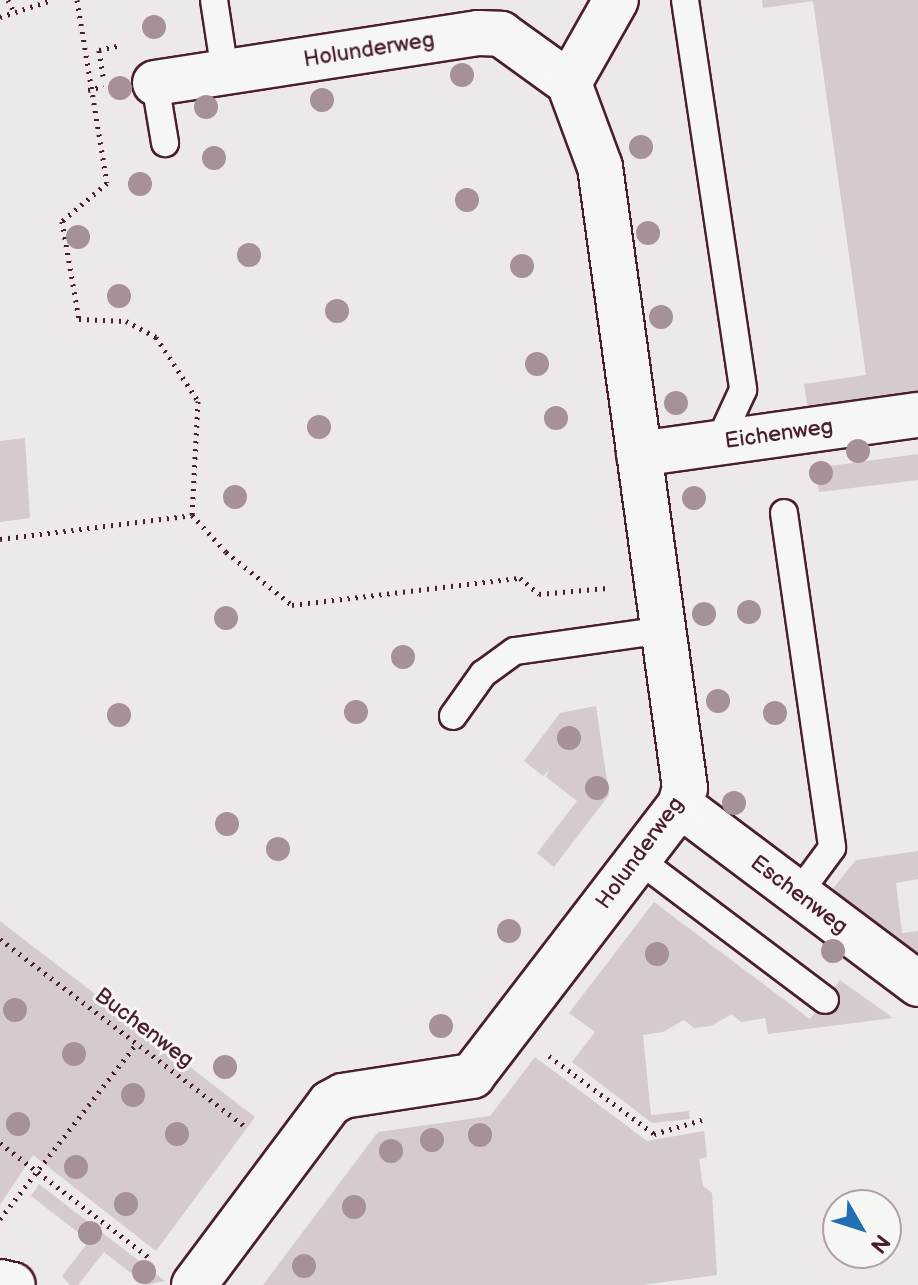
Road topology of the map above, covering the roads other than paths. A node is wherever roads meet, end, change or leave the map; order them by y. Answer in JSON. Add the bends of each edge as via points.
{"nodes":[{"id":1,"x":214,"y":0,"type":"edge"},
{"id":2,"x":616,"y":0,"type":"edge"},
{"id":3,"x":685,"y":0,"type":"edge"},
{"id":4,"x":225,"y":72,"type":"junction"},
{"id":5,"x":155,"y":83,"type":"joint"},
{"id":6,"x":569,"y":83,"type":"junction"},
{"id":7,"x":165,"y":143,"type":"dead end"},
{"id":8,"x":918,"y":415,"type":"edge"},
{"id":9,"x":719,"y":442,"type":"junction"},
{"id":10,"x":639,"y":454,"type":"junction"},
{"id":11,"x":784,"y":513,"type":"dead end"},
{"id":12,"x":665,"y":630,"type":"junction"},
{"id":13,"x":453,"y":716,"type":"dead end"},
{"id":14,"x":680,"y":805,"type":"junction"},
{"id":15,"x":638,"y":859,"type":"junction"},
{"id":16,"x":798,"y":894,"type":"junction"},
{"id":17,"x":918,"y":984,"type":"edge"},
{"id":18,"x":825,"y":1000,"type":"dead end"},
{"id":19,"x":176,"y":1275,"type":"edge"},
{"id":20,"x":0,"y":1282,"type":"edge"},
{"id":21,"x":13,"y":1285,"type":"edge"}],
"edges":[{"from":1,"to":4,"type":"lane"},
{"from":2,"to":6,"type":"street"},
{"from":3,"to":9,"type":"lane","via":[[743,390]]},
{"from":4,"to":5,"type":"street","name":"Holunderweg"},
{"from":4,"to":6,"type":"street","name":"Holunderweg","via":[[478,33],[501,34]]},
{"from":5,"to":7,"type":"lane"},
{"from":6,"to":10,"type":"street","name":"Holunderweg","via":[[600,167]]},
{"from":8,"to":9,"type":"street","name":"Eichenweg"},
{"from":9,"to":10,"type":"street","name":"Eichenweg"},
{"from":10,"to":12,"type":"street","name":"Holunderweg"},
{"from":11,"to":16,"type":"lane","via":[[832,848]]},
{"from":12,"to":13,"type":"lane","via":[[515,651],[483,674]]},
{"from":12,"to":14,"type":"street","name":"Holunderweg","via":[[685,788]]},
{"from":14,"to":15,"type":"street","name":"Holunderweg"},
{"from":14,"to":16,"type":"street","name":"Eschenweg"},
{"from":15,"to":18,"type":"lane"},
{"from":15,"to":19,"type":"street","name":"Holunderweg","via":[[472,1076],[343,1096],[330,1103]]},
{"from":16,"to":17,"type":"street","name":"Eschenweg"},
{"from":20,"to":21,"type":"street"}]}
